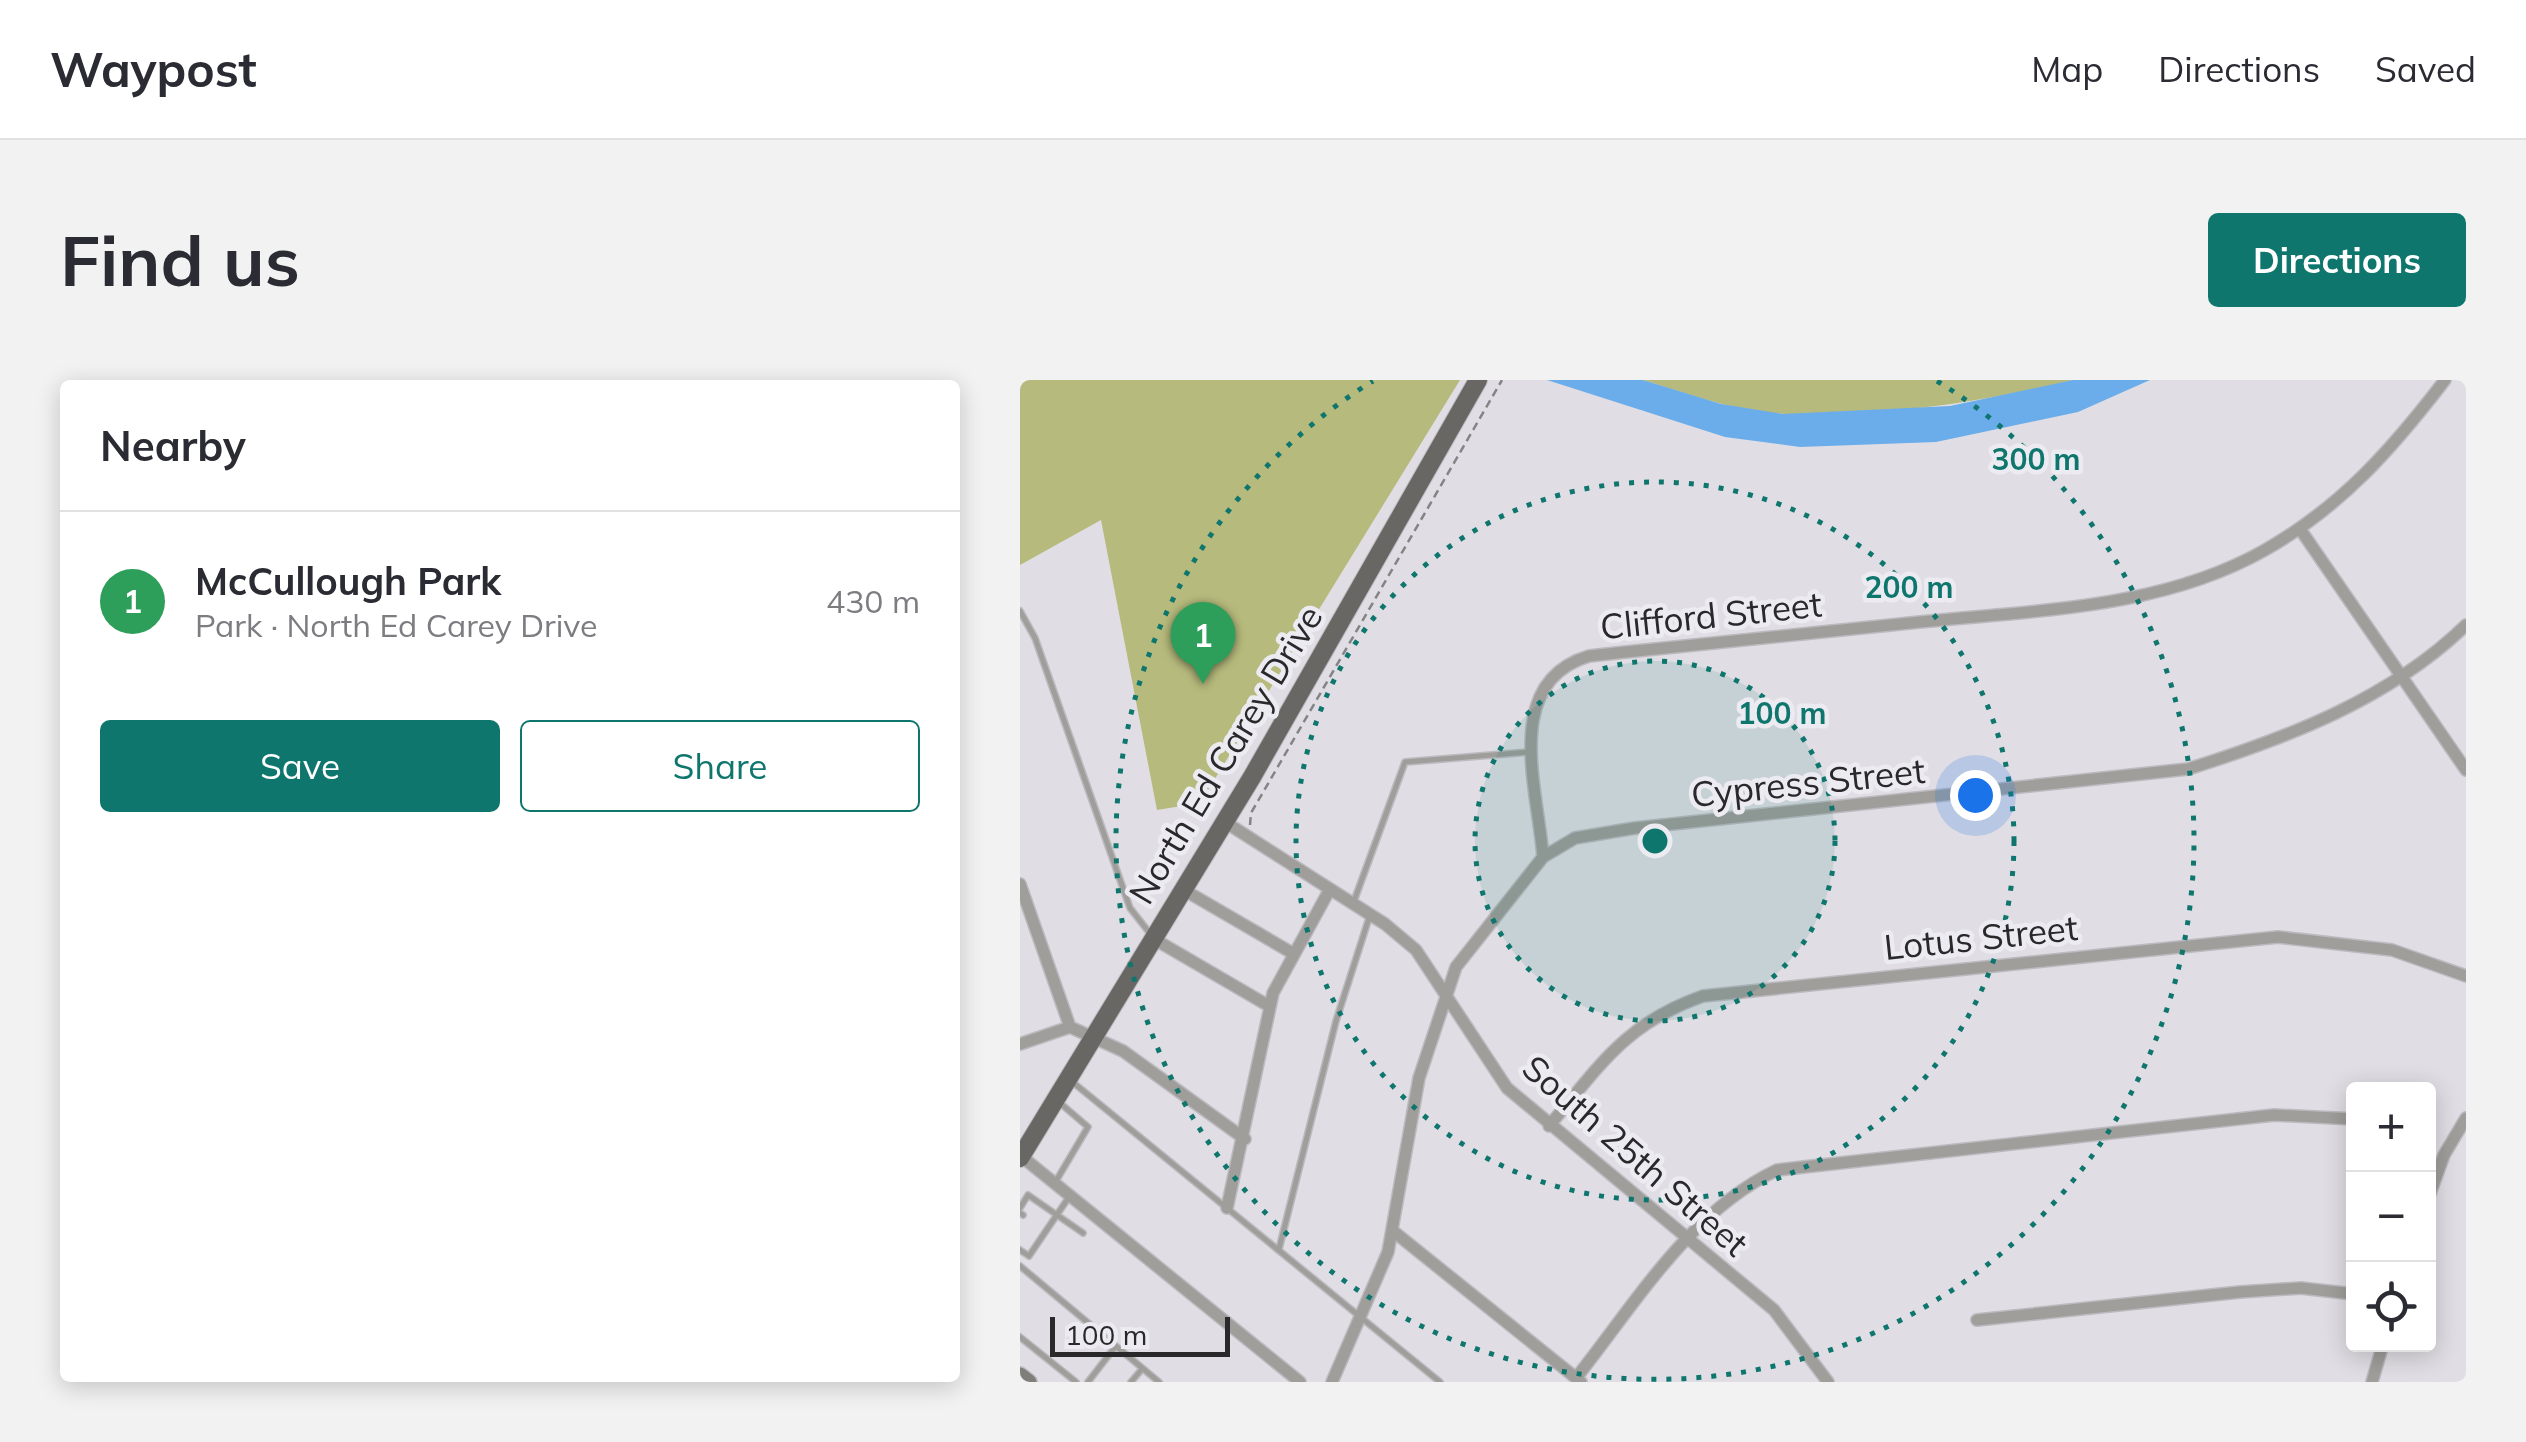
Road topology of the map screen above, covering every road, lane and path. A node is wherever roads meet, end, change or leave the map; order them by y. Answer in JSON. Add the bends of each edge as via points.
{"nodes":[{"id":1,"x":1478,"y":380,"type":"edge"},
{"id":2,"x":1502,"y":380,"type":"edge"},
{"id":3,"x":2445,"y":380,"type":"edge"},
{"id":4,"x":2300,"y":528,"type":"junction"},
{"id":5,"x":1020,"y":611,"type":"edge"},
{"id":6,"x":2466,"y":625,"type":"edge"},
{"id":7,"x":1346,"y":631,"type":"junction"},
{"id":8,"x":2401,"y":676,"type":"junction"},
{"id":9,"x":1532,"y":752,"type":"junction"},
{"id":10,"x":2466,"y":770,"type":"edge"},
{"id":11,"x":1225,"y":822,"type":"junction"},
{"id":12,"x":1248,"y":837,"type":"junction"},
{"id":13,"x":1543,"y":857,"type":"junction"},
{"id":14,"x":1020,"y":884,"type":"edge"},
{"id":15,"x":1330,"y":889,"type":"junction"},
{"id":16,"x":1184,"y":890,"type":"junction"},
{"id":17,"x":1353,"y":904,"type":"junction"},
{"id":18,"x":1370,"y":915,"type":"junction"},
{"id":19,"x":1154,"y":938,"type":"junction"},
{"id":20,"x":1294,"y":954,"type":"junction"},
{"id":21,"x":2466,"y":976,"type":"edge"},
{"id":22,"x":1448,"y":992,"type":"junction"},
{"id":23,"x":1269,"y":1006,"type":"junction"},
{"id":24,"x":1070,"y":1027,"type":"junction"},
{"id":25,"x":1094,"y":1036,"type":"junction"},
{"id":26,"x":1020,"y":1044,"type":"edge"},
{"id":27,"x":1068,"y":1078,"type":"junction"},
{"id":28,"x":1055,"y":1100,"type":"junction"},
{"id":29,"x":2466,"y":1118,"type":"edge"},
{"id":30,"x":2346,"y":1119,"type":"edge"},
{"id":31,"x":1549,"y":1126,"type":"junction"},
{"id":32,"x":1245,"y":1138,"type":"junction"},
{"id":33,"x":2436,"y":1152,"type":"edge"},
{"id":34,"x":2444,"y":1155,"type":"junction"},
{"id":35,"x":1020,"y":1157,"type":"edge"},
{"id":36,"x":2436,"y":1177,"type":"edge"},
{"id":37,"x":1054,"y":1183,"type":"junction"},
{"id":38,"x":1020,"y":1190,"type":"edge"},
{"id":39,"x":1028,"y":1195,"type":"junction"},
{"id":40,"x":1070,"y":1196,"type":"junction"},
{"id":41,"x":1226,"y":1208,"type":"junction"},
{"id":42,"x":1021,"y":1212,"type":"edge"},
{"id":43,"x":1057,"y":1213,"type":"junction"},
{"id":44,"x":1034,"y":1222,"type":"dead end"},
{"id":45,"x":1045,"y":1229,"type":"junction"},
{"id":46,"x":1393,"y":1231,"type":"junction"},
{"id":47,"x":1083,"y":1233,"type":"dead end"},
{"id":48,"x":1026,"y":1236,"type":"dead end"},
{"id":49,"x":1688,"y":1239,"type":"junction"},
{"id":50,"x":1036,"y":1242,"type":"junction"},
{"id":51,"x":1020,"y":1250,"type":"edge"},
{"id":52,"x":1278,"y":1250,"type":"junction"},
{"id":53,"x":1020,"y":1266,"type":"edge"},
{"id":54,"x":2346,"y":1293,"type":"edge"},
{"id":55,"x":1362,"y":1320,"type":"junction"},
{"id":56,"x":1977,"y":1320,"type":"dead end"},
{"id":57,"x":1020,"y":1337,"type":"edge"},
{"id":58,"x":1116,"y":1348,"type":"junction"},
{"id":59,"x":2381,"y":1352,"type":"edge"},
{"id":60,"x":1142,"y":1369,"type":"junction"},
{"id":61,"x":1020,"y":1375,"type":"edge"},
{"id":62,"x":1579,"y":1380,"type":"edge"},
{"id":63,"x":1029,"y":1382,"type":"edge"},
{"id":64,"x":1076,"y":1382,"type":"edge"},
{"id":65,"x":1088,"y":1382,"type":"edge"},
{"id":66,"x":1132,"y":1382,"type":"edge"},
{"id":67,"x":1159,"y":1382,"type":"edge"},
{"id":68,"x":1300,"y":1382,"type":"edge"},
{"id":69,"x":1332,"y":1382,"type":"edge"},
{"id":70,"x":1440,"y":1382,"type":"edge"},
{"id":71,"x":1828,"y":1382,"type":"edge"},
{"id":72,"x":2372,"y":1382,"type":"edge"}],
"edges":[{"from":1,"to":7,"type":"main road","name":"North Ed Carey Drive"},
{"from":2,"to":7,"type":"path"},
{"from":3,"to":4,"type":"street","name":"Clifford Street","via":[[2360,483]]},
{"from":4,"to":8,"type":"street"},
{"from":4,"to":9,"type":"street","name":"Clifford Street","via":[[2225,569],[2143,596],[1588,656],[1541,687],[1532,714]]},
{"from":5,"to":19,"type":"lane","via":[[1036,638],[1130,908]]},
{"from":6,"to":8,"type":"street","name":"Cypress Street"},
{"from":7,"to":11,"type":"main road","name":"North Ed Carey Drive"},
{"from":7,"to":12,"type":"path","via":[[1251,813]]},
{"from":8,"to":10,"type":"street"},
{"from":8,"to":13,"type":"street","name":"Cypress Street","via":[[2291,735],[2188,769],[1635,828],[1575,838]]},
{"from":9,"to":13,"type":"street","name":"Clifford Street"},
{"from":9,"to":17,"type":"lane","via":[[1404,762]]},
{"from":11,"to":12,"type":"street","name":"South 25th Street"},
{"from":11,"to":16,"type":"main road","name":"North Ed Carey Drive"},
{"from":12,"to":15,"type":"street","name":"South 25th Street"},
{"from":13,"to":22,"type":"street","via":[[1462,956]]},
{"from":14,"to":24,"type":"street"},
{"from":15,"to":17,"type":"street","name":"South 25th Street"},
{"from":15,"to":20,"type":"street"},
{"from":16,"to":19,"type":"main road","name":"North Ed Carey Drive"},
{"from":16,"to":20,"type":"street"},
{"from":17,"to":18,"type":"street","name":"South 25th Street"},
{"from":18,"to":22,"type":"street","name":"South 25th Street","via":[[1416,950]]},
{"from":18,"to":52,"type":"lane"},
{"from":19,"to":23,"type":"street"},
{"from":19,"to":25,"type":"main road","name":"North Ed Carey Drive"},
{"from":20,"to":23,"type":"street"},
{"from":21,"to":31,"type":"street","name":"Lotus Street","via":[[2392,950],[2278,937],[1703,996],[1636,1028]]},
{"from":22,"to":31,"type":"street","name":"South 25th Street","via":[[1494,1071]]},
{"from":22,"to":46,"type":"street","via":[[1416,1094]]},
{"from":23,"to":32,"type":"street"},
{"from":24,"to":25,"type":"street"},
{"from":24,"to":26,"type":"street"},
{"from":25,"to":27,"type":"main road","name":"North Ed Carey Drive"},
{"from":25,"to":32,"type":"street"},
{"from":27,"to":28,"type":"main road","name":"North Ed Carey Drive"},
{"from":27,"to":41,"type":"lane"},
{"from":28,"to":35,"type":"main road","name":"North Ed Carey Drive"},
{"from":28,"to":37,"type":"lane","via":[[1088,1127]]},
{"from":29,"to":34,"type":"street"},
{"from":30,"to":49,"type":"street","via":[[2274,1115],[1796,1165],[1745,1185]]},
{"from":31,"to":49,"type":"street","name":"South 25th Street"},
{"from":32,"to":41,"type":"street"},
{"from":33,"to":34,"type":"street"},
{"from":34,"to":36,"type":"street"},
{"from":35,"to":37,"type":"street"},
{"from":37,"to":40,"type":"street"},
{"from":38,"to":39,"type":"lane"},
{"from":39,"to":42,"type":"lane"},
{"from":39,"to":43,"type":"lane"},
{"from":40,"to":43,"type":"lane"},
{"from":40,"to":68,"type":"street"},
{"from":41,"to":52,"type":"lane"},
{"from":43,"to":45,"type":"lane"},
{"from":43,"to":47,"type":"lane"},
{"from":44,"to":45,"type":"lane"},
{"from":45,"to":50,"type":"lane"},
{"from":46,"to":55,"type":"street"},
{"from":46,"to":62,"type":"street"},
{"from":48,"to":50,"type":"lane"},
{"from":49,"to":62,"type":"street"},
{"from":49,"to":71,"type":"street","name":"South 25th Street","via":[[1774,1310]]},
{"from":50,"to":51,"type":"lane","via":[[1029,1256]]},
{"from":52,"to":55,"type":"lane"},
{"from":53,"to":58,"type":"lane"},
{"from":54,"to":56,"type":"street","via":[[2240,1292]]},
{"from":55,"to":69,"type":"street"},
{"from":55,"to":70,"type":"lane"},
{"from":57,"to":64,"type":"lane"},
{"from":58,"to":60,"type":"lane"},
{"from":58,"to":65,"type":"lane"},
{"from":59,"to":72,"type":"street"},
{"from":60,"to":66,"type":"lane"},
{"from":60,"to":67,"type":"lane"},
{"from":61,"to":63,"type":"street"}]}
